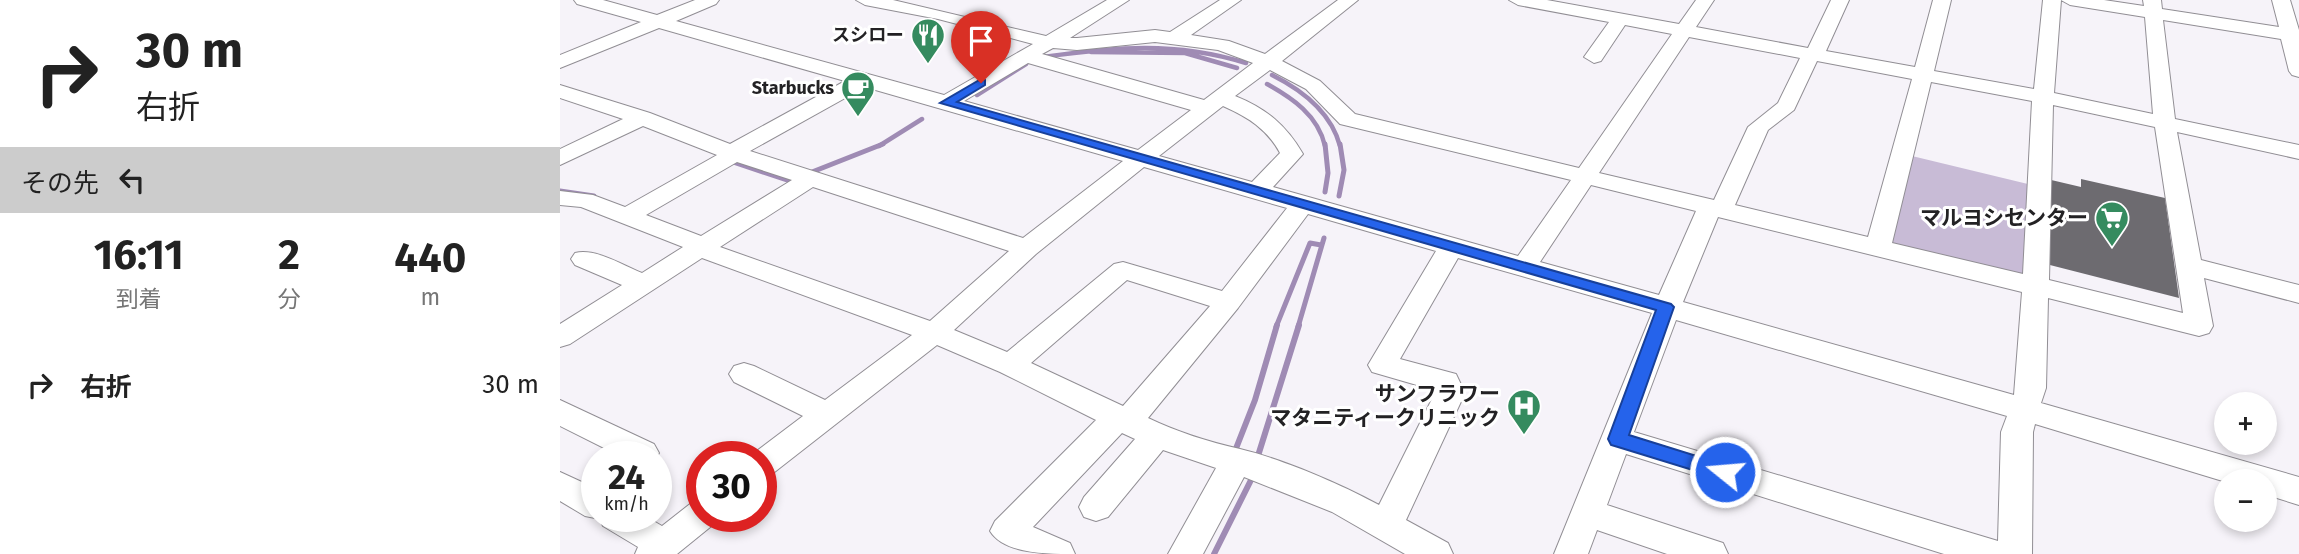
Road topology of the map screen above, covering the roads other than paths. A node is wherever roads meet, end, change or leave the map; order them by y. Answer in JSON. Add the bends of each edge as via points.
{"nodes":[{"id":1,"x":583,"y":0,"type":"edge"},
{"id":2,"x":710,"y":0,"type":"edge"},
{"id":3,"x":865,"y":0,"type":"edge"},
{"id":4,"x":968,"y":0,"type":"edge"},
{"id":5,"x":1120,"y":0,"type":"edge"},
{"id":6,"x":1233,"y":0,"type":"edge"},
{"id":7,"x":1349,"y":0,"type":"edge"},
{"id":8,"x":1518,"y":0,"type":"edge"},
{"id":9,"x":1705,"y":0,"type":"edge"},
{"id":10,"x":1840,"y":0,"type":"edge"},
{"id":11,"x":1942,"y":0,"type":"edge"},
{"id":12,"x":2052,"y":0,"type":"edge"},
{"id":13,"x":2070,"y":0,"type":"edge"},
{"id":14,"x":2281,"y":0,"type":"edge"},
{"id":15,"x":1545,"y":2,"type":"edge"},
{"id":16,"x":2153,"y":7,"type":"edge"},
{"id":17,"x":939,"y":14,"type":"junction"},
{"id":18,"x":1620,"y":19,"type":"junction"},
{"id":19,"x":658,"y":21,"type":"junction"},
{"id":20,"x":1685,"y":30,"type":"junction"},
{"id":21,"x":2295,"y":35,"type":"edge"},
{"id":22,"x":1174,"y":38,"type":"junction"},
{"id":23,"x":1049,"y":42,"type":"junction"},
{"id":24,"x":1813,"y":54,"type":"junction"},
{"id":25,"x":1026,"y":56,"type":"junction"},
{"id":26,"x":1594,"y":57,"type":"dead end"},
{"id":27,"x":560,"y":62,"type":"edge"},
{"id":28,"x":1269,"y":62,"type":"junction"},
{"id":29,"x":2299,"y":69,"type":"edge"},
{"id":30,"x":1922,"y":74,"type":"junction"},
{"id":31,"x":864,"y":79,"type":"junction"},
{"id":32,"x":566,"y":97,"type":"edge"},
{"id":33,"x":2043,"y":97,"type":"junction"},
{"id":34,"x":946,"y":103,"type":"junction"},
{"id":35,"x":1215,"y":103,"type":"junction"},
{"id":36,"x":642,"y":118,"type":"junction"},
{"id":37,"x":2165,"y":123,"type":"junction"},
{"id":38,"x":2299,"y":152,"type":"edge"},
{"id":39,"x":733,"y":154,"type":"junction"},
{"id":40,"x":560,"y":158,"type":"edge"},
{"id":41,"x":1140,"y":158,"type":"junction"},
{"id":42,"x":1585,"y":178,"type":"junction"},
{"id":43,"x":809,"y":179,"type":"junction"},
{"id":44,"x":1256,"y":191,"type":"junction"},
{"id":45,"x":560,"y":198,"type":"edge"},
{"id":46,"x":1303,"y":204,"type":"junction"},
{"id":47,"x":1716,"y":207,"type":"junction"},
{"id":48,"x":626,"y":216,"type":"junction"},
{"id":49,"x":703,"y":246,"type":"junction"},
{"id":50,"x":1452,"y":246,"type":"junction"},
{"id":51,"x":1878,"y":247,"type":"junction"},
{"id":52,"x":1027,"y":248,"type":"junction"},
{"id":53,"x":584,"y":259,"type":"dead end"},
{"id":54,"x":2191,"y":266,"type":"junction"},
{"id":55,"x":1524,"y":267,"type":"junction"},
{"id":56,"x":644,"y":284,"type":"junction"},
{"id":57,"x":2036,"y":286,"type":"junction"},
{"id":58,"x":2299,"y":294,"type":"edge"},
{"id":59,"x":1228,"y":302,"type":"junction"},
{"id":60,"x":1665,"y":307,"type":"junction"},
{"id":61,"x":934,"y":333,"type":"junction"},
{"id":62,"x":560,"y":337,"type":"edge"},
{"id":63,"x":1010,"y":365,"type":"junction"},
{"id":64,"x":744,"y":374,"type":"dead end"},
{"id":65,"x":2024,"y":409,"type":"junction"},
{"id":66,"x":560,"y":412,"type":"edge"},
{"id":67,"x":827,"y":414,"type":"junction"},
{"id":68,"x":1122,"y":420,"type":"junction"},
{"id":69,"x":1157,"y":436,"type":"junction"},
{"id":70,"x":1618,"y":439,"type":"junction"},
{"id":71,"x":619,"y":441,"type":"edge"},
{"id":72,"x":777,"y":453,"type":"edge"},
{"id":73,"x":1250,"y":466,"type":"junction"},
{"id":74,"x":560,"y":485,"type":"edge"},
{"id":75,"x":2299,"y":491,"type":"edge"},
{"id":76,"x":581,"y":497,"type":"edge"},
{"id":77,"x":1096,"y":507,"type":"dead end"},
{"id":78,"x":1588,"y":513,"type":"junction"},
{"id":79,"x":686,"y":527,"type":"edge"},
{"id":80,"x":636,"y":532,"type":"edge"},
{"id":81,"x":1408,"y":543,"type":"edge"},
{"id":82,"x":658,"y":549,"type":"edge"},
{"id":83,"x":1058,"y":554,"type":"edge"},
{"id":84,"x":1185,"y":554,"type":"edge"},
{"id":85,"x":1571,"y":554,"type":"edge"},
{"id":86,"x":1711,"y":554,"type":"edge"},
{"id":87,"x":1992,"y":554,"type":"edge"},
{"id":88,"x":2015,"y":554,"type":"edge"}],
"edges":[{"from":1,"to":19,"type":"street"},
{"from":2,"to":19,"type":"street"},
{"from":3,"to":17,"type":"street"},
{"from":4,"to":17,"type":"street"},
{"from":5,"to":23,"type":"street"},
{"from":6,"to":22,"type":"street"},
{"from":7,"to":28,"type":"street"},
{"from":8,"to":15,"type":"street"},
{"from":9,"to":20,"type":"street"},
{"from":10,"to":24,"type":"street"},
{"from":11,"to":30,"type":"street"},
{"from":12,"to":33,"type":"street"},
{"from":13,"to":16,"type":"street"},
{"from":14,"to":21,"type":"street"},
{"from":15,"to":18,"type":"street"},
{"from":16,"to":21,"type":"street"},
{"from":16,"to":37,"type":"street"},
{"from":17,"to":23,"type":"street"},
{"from":18,"to":20,"type":"street"},
{"from":18,"to":26,"type":"street"},
{"from":19,"to":27,"type":"street"},
{"from":19,"to":31,"type":"street"},
{"from":20,"to":24,"type":"street"},
{"from":20,"to":42,"type":"street"},
{"from":21,"to":29,"type":"street"},
{"from":22,"to":23,"type":"street"},
{"from":22,"to":28,"type":"street","via":[[1222,46]]},
{"from":23,"to":25,"type":"street"},
{"from":24,"to":30,"type":"street"},
{"from":24,"to":47,"type":"street","via":[[1787,106],[1759,127]]},
{"from":25,"to":34,"type":"street"},
{"from":25,"to":35,"type":"street"},
{"from":28,"to":35,"type":"street"},
{"from":28,"to":42,"type":"street","via":[[1313,85],[1348,120]]},
{"from":30,"to":33,"type":"street"},
{"from":30,"to":51,"type":"street"},
{"from":31,"to":34,"type":"street"},
{"from":31,"to":39,"type":"street"},
{"from":32,"to":36,"type":"street"},
{"from":33,"to":37,"type":"street"},
{"from":33,"to":57,"type":"street"},
{"from":34,"to":41,"type":"street"},
{"from":35,"to":41,"type":"street"},
{"from":35,"to":44,"type":"street","via":[[1269,121],[1292,154]]},
{"from":36,"to":39,"type":"street"},
{"from":36,"to":40,"type":"street"},
{"from":37,"to":38,"type":"street"},
{"from":37,"to":54,"type":"street"},
{"from":39,"to":43,"type":"street"},
{"from":39,"to":48,"type":"street"},
{"from":41,"to":44,"type":"street"},
{"from":41,"to":52,"type":"street"},
{"from":42,"to":47,"type":"street"},
{"from":42,"to":55,"type":"street"},
{"from":43,"to":49,"type":"street"},
{"from":43,"to":52,"type":"street"},
{"from":44,"to":46,"type":"street"},
{"from":45,"to":48,"type":"street","via":[[585,200]]},
{"from":46,"to":50,"type":"street"},
{"from":46,"to":59,"type":"street"},
{"from":47,"to":51,"type":"street"},
{"from":47,"to":60,"type":"street"},
{"from":48,"to":49,"type":"street"},
{"from":49,"to":56,"type":"street"},
{"from":49,"to":61,"type":"street"},
{"from":50,"to":55,"type":"street"},
{"from":50,"to":81,"type":"street","via":[[1382,365],[1446,382],[1450,393]]},
{"from":51,"to":57,"type":"street"},
{"from":52,"to":61,"type":"street"},
{"from":53,"to":56,"type":"street"},
{"from":54,"to":57,"type":"street","via":[[2199,326]]},
{"from":54,"to":58,"type":"street"},
{"from":55,"to":60,"type":"street"},
{"from":56,"to":62,"type":"street"},
{"from":57,"to":65,"type":"street","via":[[2031,388]]},
{"from":59,"to":63,"type":"street","via":[[1123,270]]},
{"from":59,"to":68,"type":"street"},
{"from":60,"to":65,"type":"street"},
{"from":60,"to":70,"type":"street"},
{"from":61,"to":63,"type":"street"},
{"from":61,"to":67,"type":"street"},
{"from":63,"to":68,"type":"street"},
{"from":64,"to":67,"type":"street"},
{"from":65,"to":75,"type":"street"},
{"from":65,"to":88,"type":"street","via":[[2017,432]]},
{"from":66,"to":71,"type":"street"},
{"from":67,"to":72,"type":"street"},
{"from":68,"to":69,"type":"street"},
{"from":68,"to":83,"type":"street","via":[[1007,531]]},
{"from":69,"to":73,"type":"street"},
{"from":69,"to":77,"type":"street"},
{"from":70,"to":78,"type":"street"},
{"from":70,"to":87,"type":"street"},
{"from":73,"to":81,"type":"street","via":[[1344,502]]},
{"from":73,"to":84,"type":"street"},
{"from":74,"to":76,"type":"street"},
{"from":78,"to":85,"type":"street"},
{"from":78,"to":86,"type":"street"},
{"from":79,"to":82,"type":"street"},
{"from":80,"to":82,"type":"street"}]}
